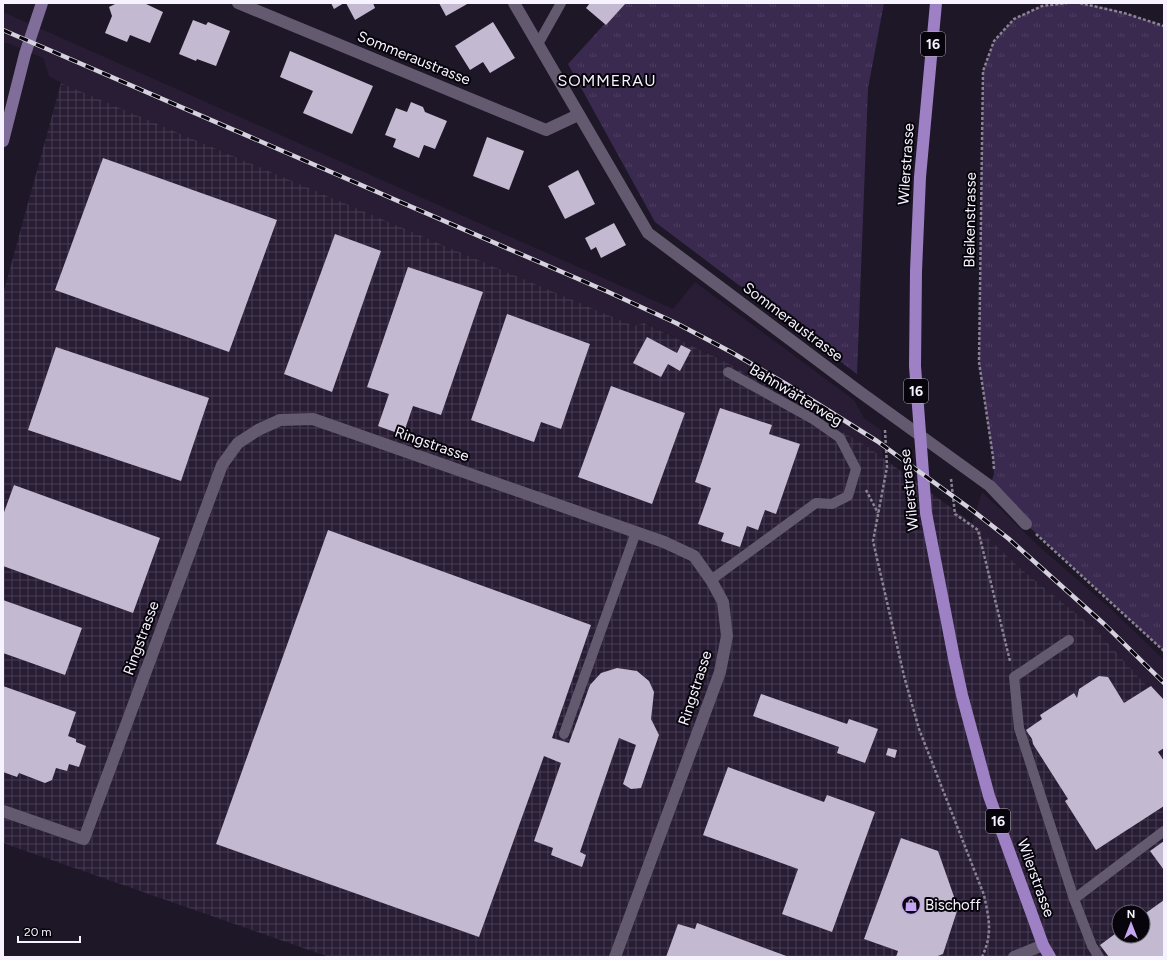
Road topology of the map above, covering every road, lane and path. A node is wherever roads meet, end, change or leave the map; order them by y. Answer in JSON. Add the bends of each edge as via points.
{"nodes":[{"id":1,"x":42,"y":3,"type":"edge"},
{"id":2,"x":238,"y":3,"type":"edge"},
{"id":3,"x":514,"y":3,"type":"edge"},
{"id":4,"x":561,"y":3,"type":"edge"},
{"id":5,"x":936,"y":3,"type":"edge"},
{"id":6,"x":1067,"y":3,"type":"edge"},
{"id":7,"x":1080,"y":3,"type":"edge"},
{"id":8,"x":1164,"y":26,"type":"edge"},
{"id":9,"x":538,"y":44,"type":"junction"},
{"id":10,"x":578,"y":115,"type":"junction"},
{"id":11,"x":3,"y":142,"type":"edge"},
{"id":12,"x":728,"y":372,"type":"dead end"},
{"id":13,"x":885,"y":426,"type":"dead end"},
{"id":14,"x":951,"y":479,"type":"dead end"},
{"id":15,"x":990,"y":486,"type":"junction"},
{"id":16,"x":1026,"y":524,"type":"joint"},
{"id":17,"x":636,"y":532,"type":"junction"},
{"id":18,"x":712,"y":580,"type":"junction"},
{"id":19,"x":1069,"y":640,"type":"dead end"},
{"id":20,"x":1164,"y":651,"type":"edge"},
{"id":21,"x":1014,"y":677,"type":"junction"},
{"id":22,"x":564,"y":734,"type":"dead end"},
{"id":23,"x":3,"y":811,"type":"edge"},
{"id":24,"x":1164,"y":831,"type":"edge"},
{"id":25,"x":1074,"y":899,"type":"junction"},
{"id":26,"x":1043,"y":945,"type":"junction"},
{"id":27,"x":616,"y":957,"type":"edge"},
{"id":28,"x":982,"y":957,"type":"edge"},
{"id":29,"x":1014,"y":957,"type":"edge"},
{"id":30,"x":1050,"y":957,"type":"edge"},
{"id":31,"x":1099,"y":957,"type":"edge"}],
"edges":[{"from":1,"to":11,"type":"main road","via":[[25,54]]},
{"from":2,"to":10,"type":"street","name":"Sommeraustrasse","via":[[546,130]]},
{"from":3,"to":9,"type":"street","name":"Sommeraustrasse"},
{"from":4,"to":9,"type":"lane"},
{"from":5,"to":26,"type":"main road","name":"Wilerstrasse","number":"16","via":[[920,176],[916,271],[915,366],[926,512],[954,658],[987,789]]},
{"from":6,"to":15,"type":"path","name":"Bleikenstrasse","via":[[1042,6],[1014,19],[994,41],[983,71],[980,362],[993,457],[994,474]]},
{"from":7,"to":8,"type":"path"},
{"from":9,"to":10,"type":"street","name":"Sommeraustrasse"},
{"from":10,"to":15,"type":"street","name":"Sommeraustrasse","via":[[648,234]]},
{"from":12,"to":18,"type":"lane","name":"Bahnwärterweg","via":[[813,419],[840,438],[856,469],[848,496],[832,504],[816,503]]},
{"from":13,"to":28,"type":"path","via":[[887,467],[873,541],[919,729],[984,894],[990,923]]},
{"from":14,"to":21,"type":"path","via":[[955,514],[978,530]]},
{"from":15,"to":16,"type":"street","name":"Sommeraustrasse"},
{"from":16,"to":20,"type":"path"},
{"from":17,"to":18,"type":"street","name":"Ringstrasse","via":[[694,556]]},
{"from":17,"to":22,"type":"lane"},
{"from":17,"to":23,"type":"street","name":"Ringstrasse","via":[[313,419],[280,420],[238,443],[222,464],[84,839]]},
{"from":18,"to":27,"type":"street","name":"Ringstrasse","via":[[723,602],[727,636],[720,672]]},
{"from":19,"to":21,"type":"lane"},
{"from":21,"to":25,"type":"lane","via":[[1019,728]]},
{"from":24,"to":25,"type":"lane"},
{"from":25,"to":31,"type":"lane","via":[[1092,946]]},
{"from":26,"to":29,"type":"street"},
{"from":26,"to":30,"type":"main road","name":"Wilerstrasse","number":"16"}]}
